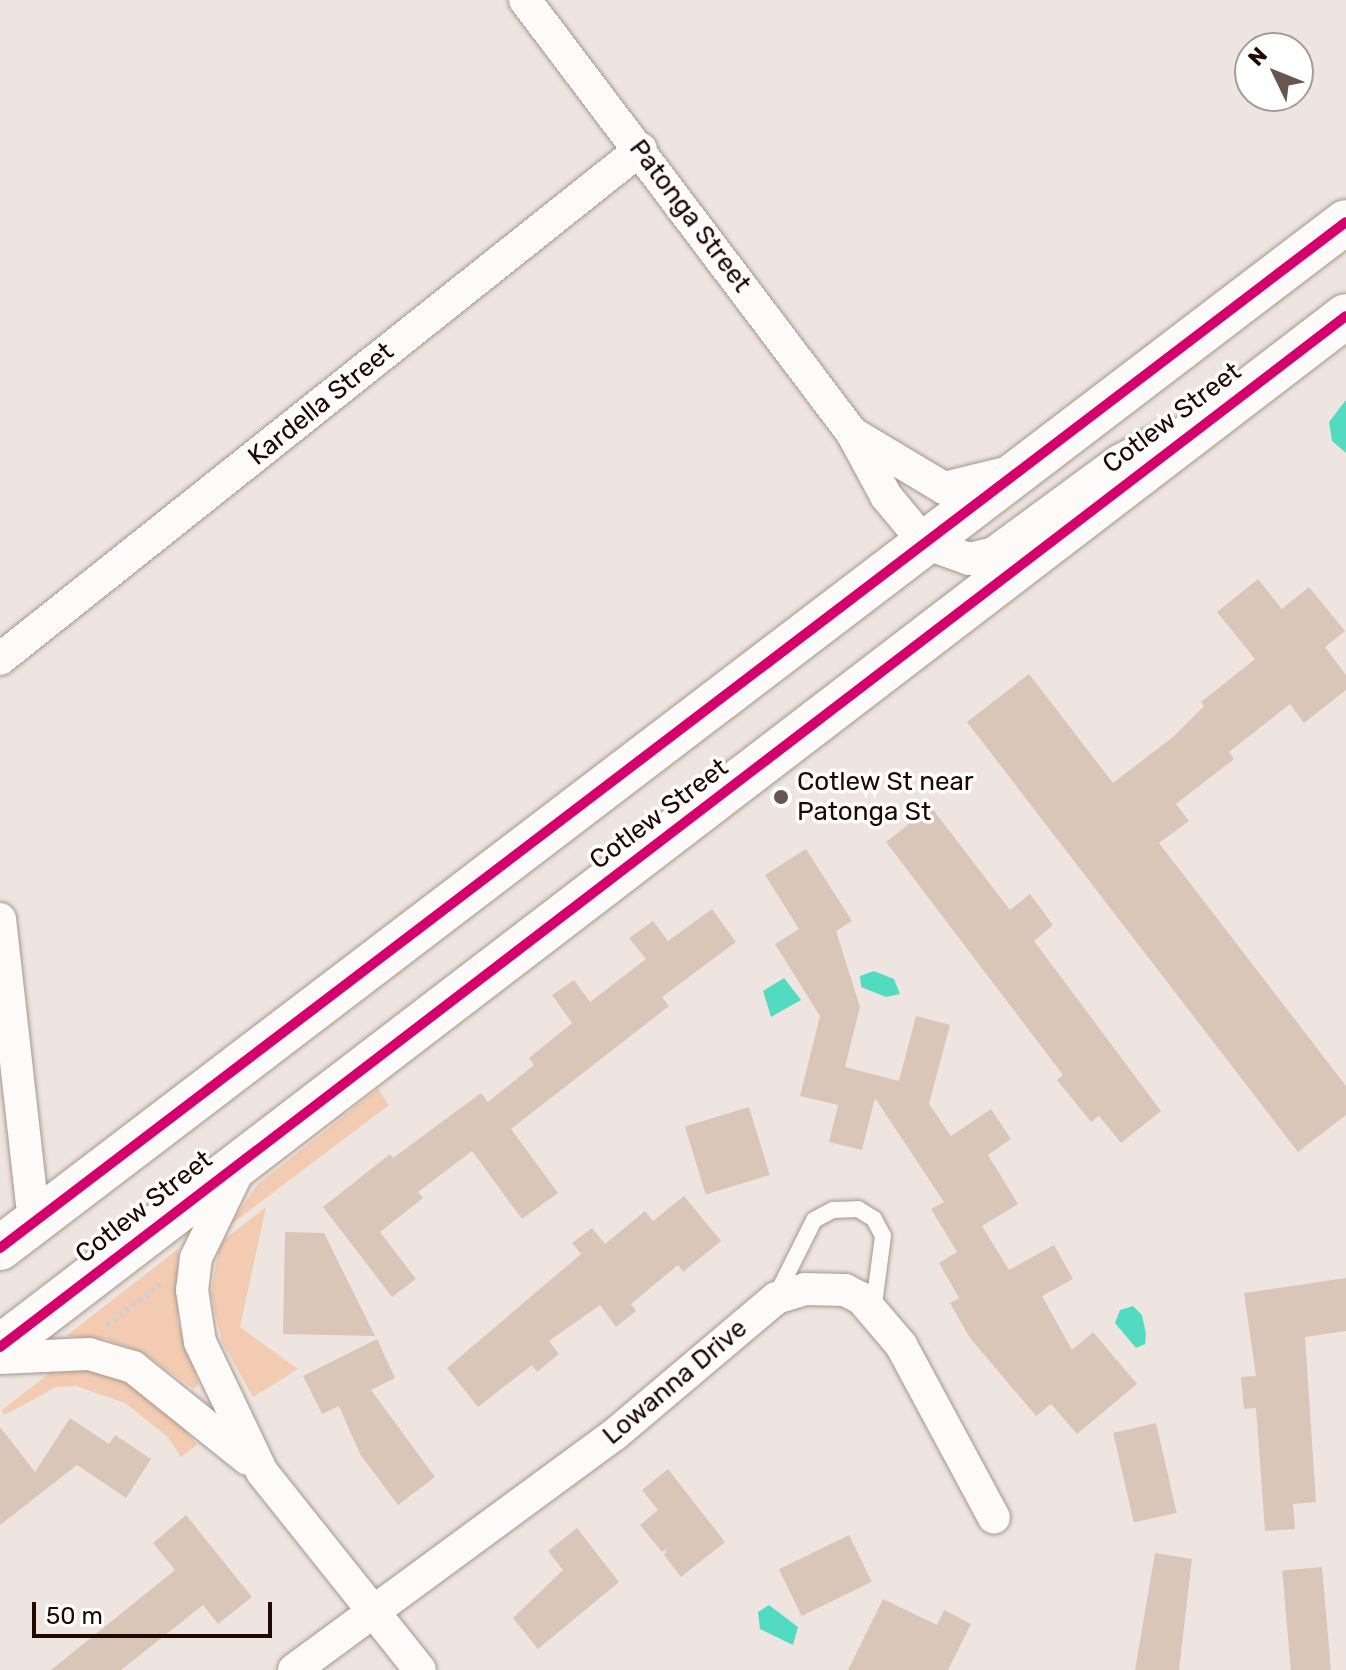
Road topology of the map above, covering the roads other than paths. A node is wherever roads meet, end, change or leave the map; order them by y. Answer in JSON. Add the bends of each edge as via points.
{"nodes":[{"id":1,"x":525,"y":0,"type":"edge"},
{"id":2,"x":641,"y":149,"type":"junction"},
{"id":3,"x":1346,"y":222,"type":"edge"},
{"id":4,"x":1346,"y":316,"type":"edge"},
{"id":5,"x":1225,"y":404,"type":"junction"},
{"id":6,"x":852,"y":433,"type":"junction"},
{"id":7,"x":1035,"y":460,"type":"junction"},
{"id":8,"x":925,"y":543,"type":"junction"},
{"id":9,"x":0,"y":659,"type":"edge"},
{"id":10,"x":0,"y":919,"type":"edge"},
{"id":11,"x":249,"y":1152,"type":"junction"},
{"id":12,"x":34,"y":1222,"type":"junction"},
{"id":13,"x":0,"y":1248,"type":"edge"},
{"id":14,"x":776,"y":1298,"type":"junction"},
{"id":15,"x":873,"y":1312,"type":"junction"},
{"id":16,"x":0,"y":1347,"type":"edge"},
{"id":17,"x":0,"y":1358,"type":"edge"},
{"id":18,"x":262,"y":1472,"type":"junction"},
{"id":19,"x":994,"y":1518,"type":"dead end"},
{"id":20,"x":367,"y":1611,"type":"junction"},
{"id":21,"x":294,"y":1670,"type":"edge"},
{"id":22,"x":420,"y":1670,"type":"edge"}],
"edges":[{"from":1,"to":2,"type":"street","name":"Patonga Street"},
{"from":2,"to":6,"type":"street","name":"Patonga Street"},
{"from":2,"to":9,"type":"street","name":"Kardella Street"},
{"from":3,"to":7,"type":"main road","name":"Cotlew Street"},
{"from":4,"to":5,"type":"main road","name":"Cotlew Street"},
{"from":5,"to":8,"type":"street","via":[[1119,461],[994,553],[969,559]]},
{"from":5,"to":11,"type":"main road","name":"Cotlew Street"},
{"from":6,"to":7,"type":"street","name":"Patonga Street","via":[[944,488],[974,485]]},
{"from":6,"to":8,"type":"street","name":"Patonga Street","via":[[886,496]]},
{"from":7,"to":8,"type":"main road","name":"Cotlew Street"},
{"from":8,"to":12,"type":"main road","name":"Cotlew Street"},
{"from":10,"to":12,"type":"street"},
{"from":11,"to":16,"type":"main road","name":"Cotlew Street"},
{"from":11,"to":18,"type":"street","via":[[209,1222],[192,1290],[200,1342]]},
{"from":12,"to":13,"type":"main road","name":"Cotlew Street"},
{"from":14,"to":15,"type":"street","name":"Lowanna Drive","via":[[805,1289],[845,1290]]},
{"from":14,"to":15,"type":"lane","via":[[814,1220],[833,1210],[858,1209],[874,1219],[883,1236]]},
{"from":14,"to":20,"type":"street","name":"Lowanna Drive","via":[[614,1435]]},
{"from":15,"to":19,"type":"street","name":"Lowanna Drive","via":[[901,1345]]},
{"from":17,"to":18,"type":"street","via":[[89,1354],[133,1367],[172,1392]]},
{"from":18,"to":20,"type":"street"},
{"from":20,"to":21,"type":"street","name":"Lowanna Drive"},
{"from":20,"to":22,"type":"street"}]}
